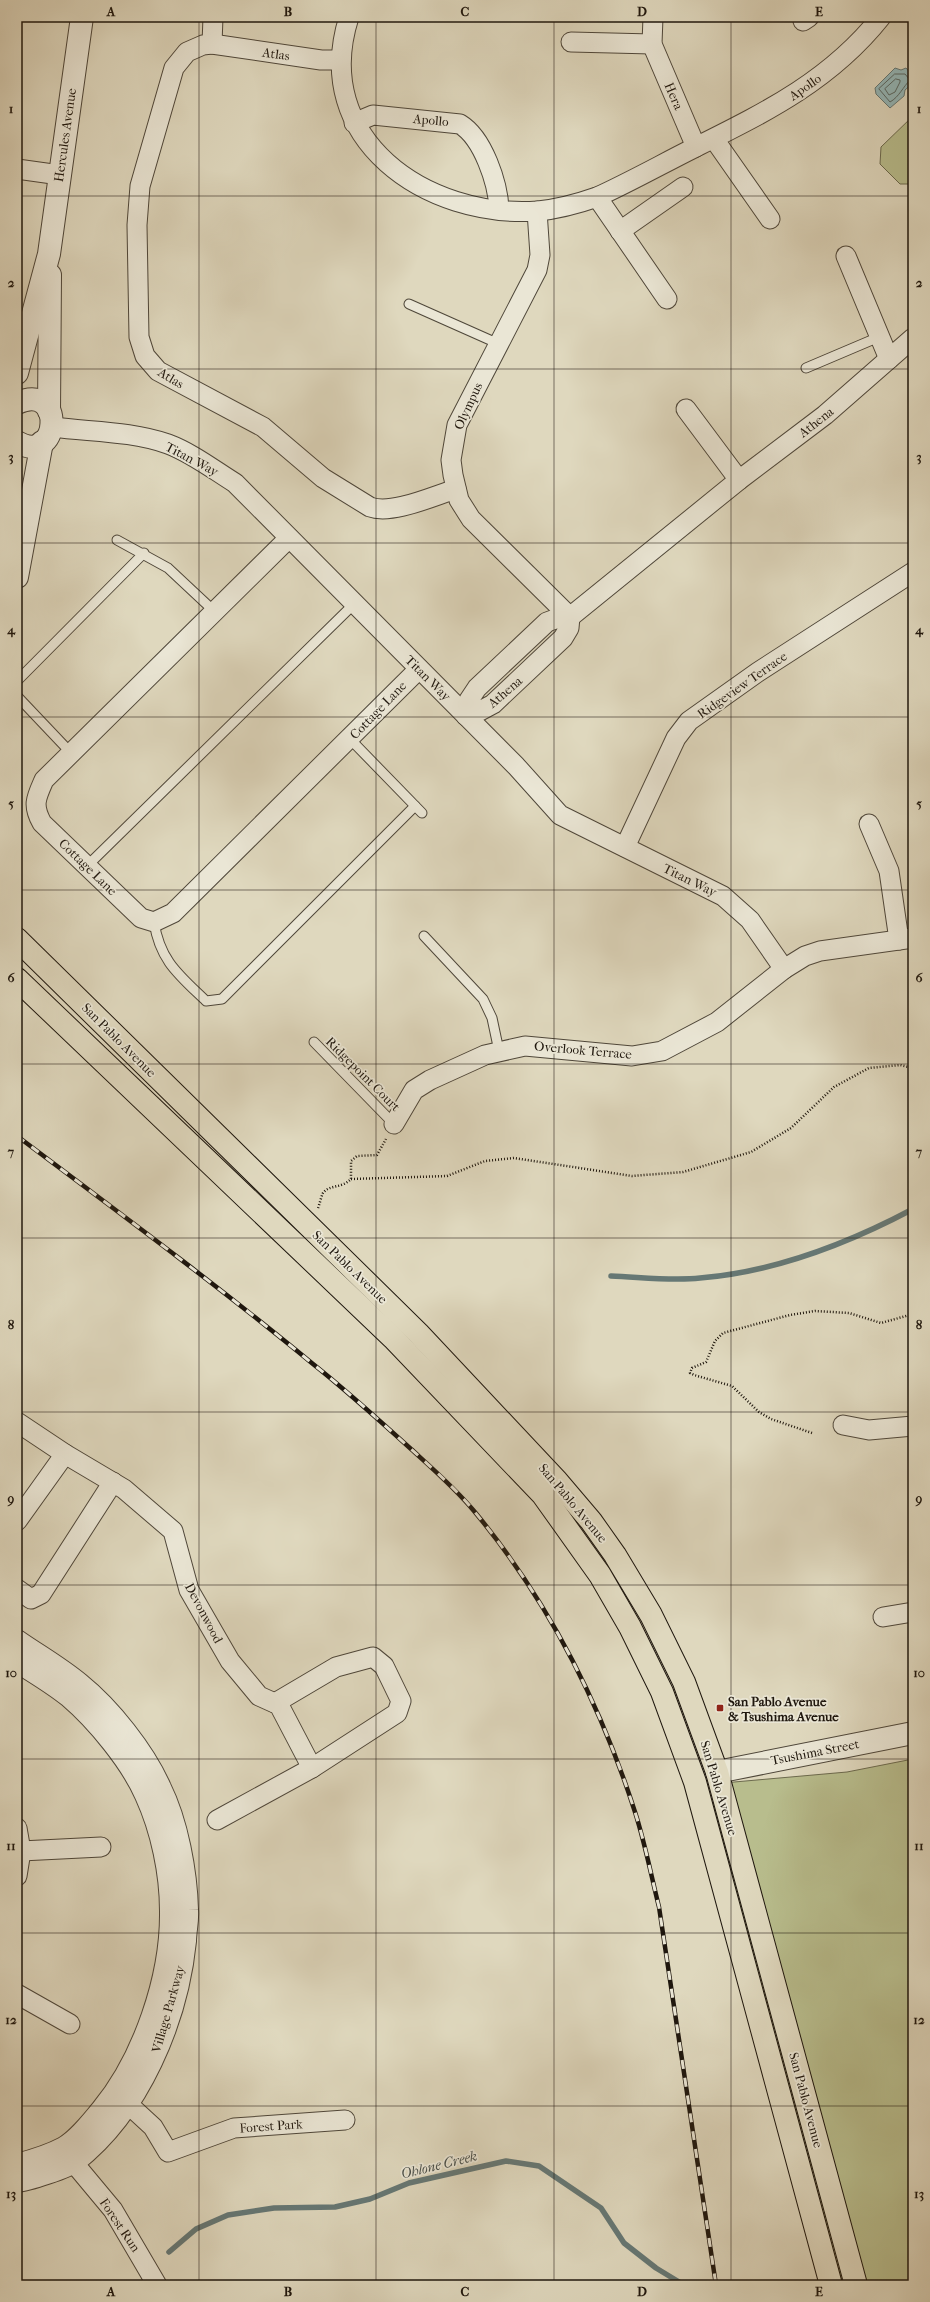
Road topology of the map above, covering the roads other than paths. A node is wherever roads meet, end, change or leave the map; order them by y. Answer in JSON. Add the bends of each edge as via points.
{"nodes":[{"id":1,"x":82,"y":17,"type":"edge"},
{"id":2,"x":213,"y":17,"type":"edge"},
{"id":3,"x":349,"y":17,"type":"edge"},
{"id":4,"x":653,"y":17,"type":"edge"},
{"id":5,"x":881,"y":17,"type":"edge"},
{"id":6,"x":571,"y":42,"type":"dead end"},
{"id":7,"x":212,"y":44,"type":"junction"},
{"id":8,"x":652,"y":44,"type":"junction"},
{"id":9,"x":340,"y":60,"type":"junction"},
{"id":10,"x":354,"y":123,"type":"junction"},
{"id":11,"x":714,"y":139,"type":"junction"},
{"id":12,"x":696,"y":147,"type":"junction"},
{"id":13,"x":17,"y":169,"type":"edge"},
{"id":14,"x":60,"y":175,"type":"junction"},
{"id":15,"x":683,"y":187,"type":"dead end"},
{"id":16,"x":597,"y":197,"type":"junction"},
{"id":17,"x":499,"y":209,"type":"junction"},
{"id":18,"x":537,"y":211,"type":"junction"},
{"id":19,"x":770,"y":219,"type":"dead end"},
{"id":20,"x":620,"y":231,"type":"junction"},
{"id":21,"x":49,"y":254,"type":"junction"},
{"id":22,"x":846,"y":256,"type":"dead end"},
{"id":23,"x":667,"y":299,"type":"dead end"},
{"id":24,"x":409,"y":304,"type":"dead end"},
{"id":25,"x":879,"y":337,"type":"junction"},
{"id":26,"x":913,"y":338,"type":"edge"},
{"id":27,"x":499,"y":344,"type":"junction"},
{"id":28,"x":889,"y":359,"type":"junction"},
{"id":29,"x":806,"y":368,"type":"dead end"},
{"id":30,"x":17,"y":373,"type":"edge"},
{"id":31,"x":17,"y":403,"type":"edge"},
{"id":32,"x":686,"y":409,"type":"dead end"},
{"id":33,"x":48,"y":427,"type":"junction"},
{"id":34,"x":17,"y":442,"type":"edge"},
{"id":35,"x":739,"y":480,"type":"junction"},
{"id":36,"x":456,"y":489,"type":"junction"},
{"id":37,"x":289,"y":538,"type":"junction"},
{"id":38,"x":117,"y":540,"type":"dead end"},
{"id":39,"x":144,"y":553,"type":"junction"},
{"id":40,"x":913,"y":572,"type":"edge"},
{"id":41,"x":17,"y":578,"type":"edge"},
{"id":42,"x":354,"y":604,"type":"junction"},
{"id":43,"x":215,"y":612,"type":"junction"},
{"id":44,"x":570,"y":617,"type":"junction"},
{"id":45,"x":419,"y":669,"type":"junction"},
{"id":46,"x":17,"y":681,"type":"edge"},
{"id":47,"x":17,"y":696,"type":"edge"},
{"id":48,"x":466,"y":716,"type":"junction"},
{"id":49,"x":350,"y":739,"type":"junction"},
{"id":50,"x":72,"y":754,"type":"junction"},
{"id":51,"x":414,"y":806,"type":"junction"},
{"id":52,"x":422,"y":813,"type":"dead end"},
{"id":53,"x":869,"y":824,"type":"dead end"},
{"id":54,"x":625,"y":847,"type":"junction"},
{"id":55,"x":87,"y":866,"type":"junction"},
{"id":56,"x":154,"y":922,"type":"junction"},
{"id":57,"x":424,"y":936,"type":"dead end"},
{"id":58,"x":906,"y":939,"type":"edge"},
{"id":59,"x":17,"y":940,"type":"edge"},
{"id":60,"x":784,"y":969,"type":"junction"},
{"id":61,"x":17,"y":979,"type":"edge"},
{"id":62,"x":314,"y":1042,"type":"dead end"},
{"id":63,"x":499,"y":1051,"type":"junction"},
{"id":64,"x":394,"y":1124,"type":"joint"},
{"id":65,"x":17,"y":1422,"type":"edge"},
{"id":66,"x":843,"y":1425,"type":"dead end"},
{"id":67,"x":913,"y":1426,"type":"edge"},
{"id":68,"x":65,"y":1454,"type":"junction"},
{"id":69,"x":113,"y":1482,"type":"junction"},
{"id":70,"x":17,"y":1521,"type":"edge"},
{"id":71,"x":17,"y":1589,"type":"edge"},
{"id":72,"x":913,"y":1612,"type":"edge"},
{"id":73,"x":883,"y":1617,"type":"dead end"},
{"id":74,"x":17,"y":1641,"type":"edge"},
{"id":75,"x":17,"y":1661,"type":"edge"},
{"id":76,"x":275,"y":1703,"type":"junction"},
{"id":77,"x":913,"y":1733,"type":"edge"},
{"id":78,"x":312,"y":1768,"type":"junction"},
{"id":79,"x":717,"y":1772,"type":"junction"},
{"id":80,"x":217,"y":1820,"type":"dead end"},
{"id":81,"x":17,"y":1828,"type":"edge"},
{"id":82,"x":101,"y":1847,"type":"dead end"},
{"id":83,"x":21,"y":1851,"type":"junction"},
{"id":84,"x":17,"y":1876,"type":"edge"},
{"id":85,"x":17,"y":1994,"type":"edge"},
{"id":86,"x":70,"y":2024,"type":"dead end"},
{"id":87,"x":128,"y":2104,"type":"junction"},
{"id":88,"x":345,"y":2120,"type":"dead end"},
{"id":89,"x":69,"y":2155,"type":"junction"},
{"id":90,"x":17,"y":2165,"type":"edge"},
{"id":91,"x":17,"y":2181,"type":"edge"},
{"id":92,"x":157,"y":2285,"type":"edge"},
{"id":93,"x":831,"y":2285,"type":"edge"},
{"id":94,"x":856,"y":2285,"type":"edge"}],
"edges":[{"from":1,"to":14,"type":"street","name":"Hercules Avenue"},
{"from":2,"to":7,"type":"street"},
{"from":3,"to":9,"type":"street","name":"Apollo"},
{"from":4,"to":8,"type":"street","name":"Hera"},
{"from":5,"to":11,"type":"street","name":"Apollo","via":[[857,45],[816,80],[776,106]]},
{"from":6,"to":8,"type":"street"},
{"from":7,"to":9,"type":"street","name":"Atlas","via":[[321,60]]},
{"from":7,"to":36,"type":"street","name":"Atlas","via":[[187,52],[174,68],[140,186],[137,225],[138,326],[145,356],[151,365],[166,376],[263,427],[318,474],[370,507],[390,509]]},
{"from":8,"to":12,"type":"street","name":"Hera"},
{"from":9,"to":10,"type":"street","name":"Apollo","via":[[342,91]]},
{"from":10,"to":17,"type":"street","name":"Apollo","via":[[377,153],[409,179],[452,199]]},
{"from":10,"to":17,"type":"street","name":"Apollo","via":[[373,115],[460,124],[467,128],[478,142],[495,186]]},
{"from":11,"to":12,"type":"street","name":"Apollo"},
{"from":11,"to":19,"type":"street"},
{"from":12,"to":16,"type":"street","name":"Apollo"},
{"from":13,"to":14,"type":"street"},
{"from":14,"to":21,"type":"street","name":"Hercules Avenue"},
{"from":15,"to":20,"type":"street"},
{"from":16,"to":18,"type":"street","name":"Apollo","via":[[568,206]]},
{"from":16,"to":20,"type":"street"},
{"from":17,"to":18,"type":"street","name":"Apollo"},
{"from":18,"to":27,"type":"street","name":"Olympus","via":[[540,255],[537,270]]},
{"from":20,"to":23,"type":"street"},
{"from":21,"to":30,"type":"street","name":"Hercules Avenue"},
{"from":21,"to":33,"type":"street","name":"Hercules Avenue","via":[[51,317]]},
{"from":22,"to":25,"type":"street"},
{"from":24,"to":27,"type":"lane"},
{"from":25,"to":28,"type":"street"},
{"from":25,"to":29,"type":"lane"},
{"from":26,"to":28,"type":"street","name":"Athena"},
{"from":27,"to":36,"type":"street","name":"Olympus","via":[[457,425],[451,460]]},
{"from":28,"to":35,"type":"street","name":"Athena","via":[[825,415]]},
{"from":31,"to":33,"type":"street","via":[[24,400],[38,401]]},
{"from":32,"to":35,"type":"street"},
{"from":33,"to":34,"type":"street","via":[[26,446]]},
{"from":33,"to":37,"type":"street","name":"Titan Way","via":[[132,435],[170,445],[235,483]]},
{"from":33,"to":41,"type":"street","name":"Hercules Avenue"},
{"from":35,"to":44,"type":"street","name":"Athena"},
{"from":36,"to":44,"type":"street","name":"Olympus","via":[[465,510],[478,528]]},
{"from":37,"to":42,"type":"street","name":"Titan Way"},
{"from":37,"to":43,"type":"street","name":"Cottage Lane"},
{"from":38,"to":39,"type":"lane"},
{"from":39,"to":43,"type":"lane","via":[[179,577]]},
{"from":39,"to":46,"type":"lane"},
{"from":40,"to":54,"type":"street","name":"Ridgeview Terrace","via":[[758,672],[689,721],[676,738]]},
{"from":42,"to":45,"type":"street","name":"Titan Way"},
{"from":42,"to":55,"type":"lane"},
{"from":43,"to":50,"type":"street","name":"Cottage Lane"},
{"from":44,"to":48,"type":"street","name":"Athena","via":[[569,628],[563,638],[493,704]]},
{"from":45,"to":48,"type":"street","name":"Titan Way"},
{"from":45,"to":49,"type":"street","name":"Cottage Lane"},
{"from":47,"to":50,"type":"lane"},
{"from":48,"to":54,"type":"street","name":"Titan Way","via":[[560,815]]},
{"from":49,"to":51,"type":"lane"},
{"from":49,"to":56,"type":"street","name":"Cottage Lane","via":[[173,913]]},
{"from":50,"to":55,"type":"street","name":"Cottage Lane","via":[[44,780],[36,798],[36,811],[42,823]]},
{"from":51,"to":52,"type":"lane"},
{"from":51,"to":56,"type":"lane","via":[[222,999],[206,1001],[171,967],[157,942]]},
{"from":53,"to":58,"type":"street","via":[[889,871]]},
{"from":54,"to":60,"type":"street","name":"Titan Way","via":[[723,896],[750,920]]},
{"from":55,"to":56,"type":"street","name":"Cottage Lane","via":[[142,918]]},
{"from":57,"to":63,"type":"lane","via":[[483,999],[492,1018]]},
{"from":58,"to":60,"type":"street","name":"Overlook Terrace","via":[[820,951],[805,956]]},
{"from":59,"to":79,"type":"main road","name":"San Pablo Avenue","via":[[418,1333],[558,1481],[591,1521],[651,1615],[684,1682]]},
{"from":60,"to":63,"type":"street","name":"Overlook Terrace","via":[[717,1022],[662,1050],[632,1056],[544,1046],[525,1046]]},
{"from":61,"to":93,"type":"main road","name":"San Pablo Avenue","via":[[393,1338],[542,1495],[600,1575],[630,1627],[662,1692],[695,1782]]},
{"from":62,"to":64,"type":"lane","name":"Ridgepoint Court"},
{"from":63,"to":64,"type":"street","name":"Overlook Terrace","via":[[430,1080],[414,1090]]},
{"from":65,"to":68,"type":"street","name":"Devonwood"},
{"from":66,"to":67,"type":"street","via":[[869,1430]]},
{"from":68,"to":69,"type":"street","name":"Devonwood"},
{"from":68,"to":70,"type":"street"},
{"from":69,"to":71,"type":"street","via":[[41,1594],[31,1599]]},
{"from":69,"to":76,"type":"street","name":"Devonwood","via":[[173,1531],[189,1590],[230,1661],[259,1696]]},
{"from":72,"to":73,"type":"street"},
{"from":74,"to":87,"type":"street","name":"Village Parkway","via":[[79,1684],[125,1731],[161,1788],[181,1849],[187,1911],[182,1967],[153,2059]]},
{"from":75,"to":89,"type":"street","name":"Village Parkway","via":[[69,1696],[113,1741],[146,1794],[165,1853],[171,1904],[166,1964],[139,2052],[114,2095],[83,2132]]},
{"from":76,"to":78,"type":"street","name":"Devonwood","via":[[279,1705]]},
{"from":76,"to":78,"type":"street","via":[[336,1668],[373,1657],[384,1666],[401,1701],[397,1713]]},
{"from":77,"to":79,"type":"street","name":"Tsushima Street"},
{"from":78,"to":80,"type":"street"},
{"from":79,"to":94,"type":"main road","name":"San Pablo Avenue"},
{"from":81,"to":83,"type":"street"},
{"from":82,"to":83,"type":"street"},
{"from":83,"to":84,"type":"street"},
{"from":85,"to":86,"type":"street"},
{"from":87,"to":88,"type":"street","name":"Forest Park","via":[[153,2127],[168,2152],[234,2128]]},
{"from":87,"to":89,"type":"street","name":"Village Parkway","via":[[95,2143]]},
{"from":89,"to":90,"type":"street","name":"Village Parkway"},
{"from":89,"to":91,"type":"street","name":"Village Parkway"},
{"from":89,"to":92,"type":"street","name":"Forest Run","via":[[113,2210]]}]}
